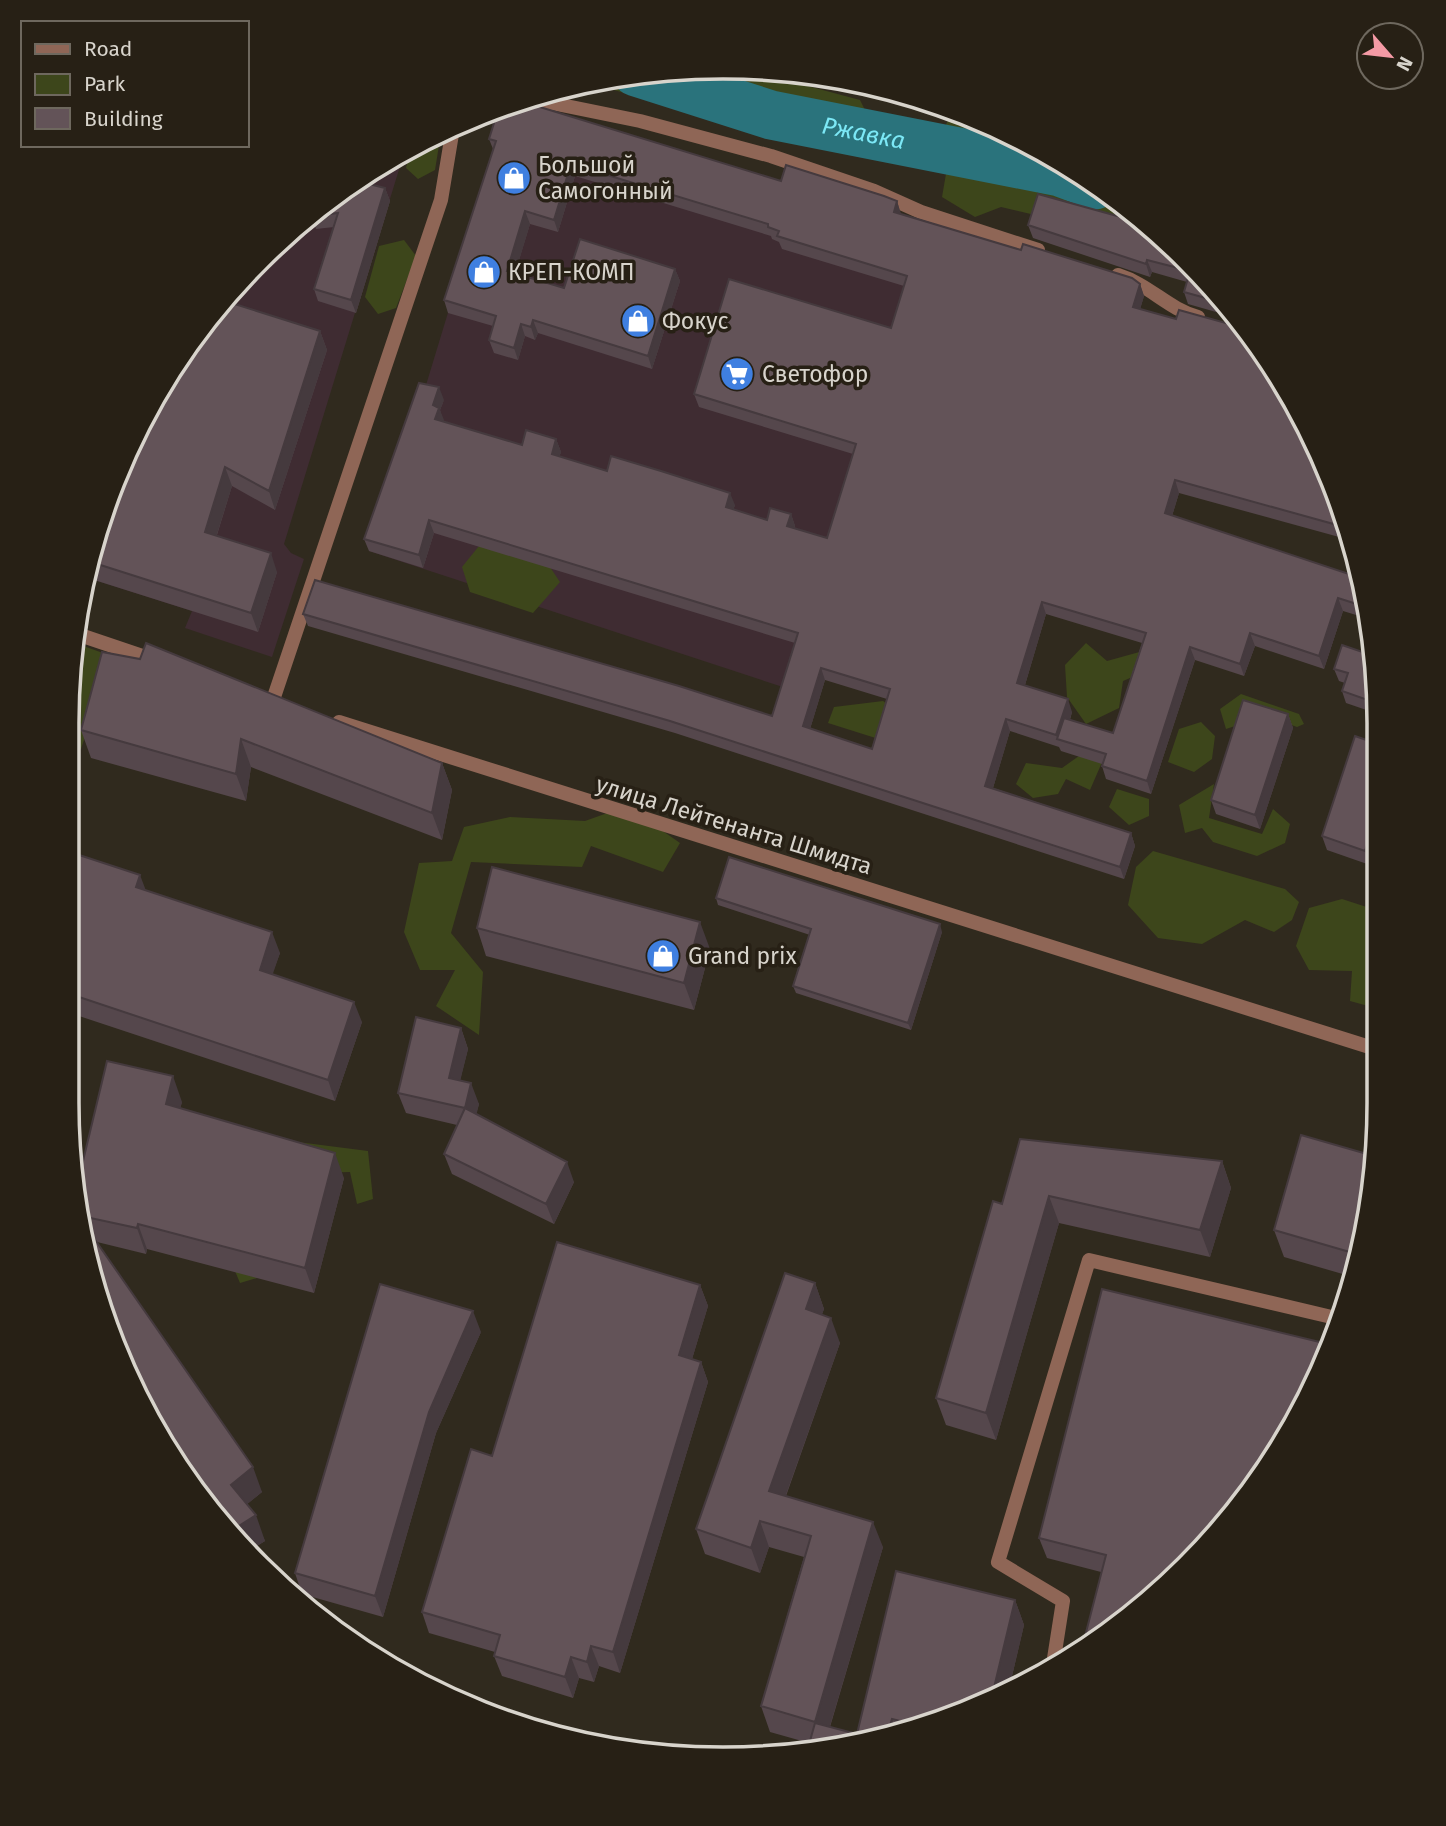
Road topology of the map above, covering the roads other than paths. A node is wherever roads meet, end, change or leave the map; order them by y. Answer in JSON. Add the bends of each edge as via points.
{"nodes":[{"id":1,"x":550,"y":103,"type":"edge"},
{"id":2,"x":451,"y":139,"type":"edge"},
{"id":3,"x":1047,"y":252,"type":"edge"},
{"id":4,"x":1107,"y":272,"type":"edge"},
{"id":5,"x":1209,"y":321,"type":"edge"},
{"id":6,"x":84,"y":636,"type":"edge"},
{"id":7,"x":167,"y":664,"type":"edge"},
{"id":8,"x":273,"y":701,"type":"edge"},
{"id":9,"x":325,"y":718,"type":"edge"},
{"id":10,"x":1367,"y":1046,"type":"edge"},
{"id":11,"x":1330,"y":1317,"type":"edge"},
{"id":12,"x":1054,"y":1655,"type":"edge"}],
"edges":[{"from":1,"to":3,"type":"street","via":[[771,156],[921,212]]},
{"from":2,"to":8,"type":"street","via":[[441,200]]},
{"from":4,"to":5,"type":"street","via":[[1141,282],[1184,313]]},
{"from":6,"to":7,"type":"street"},
{"from":9,"to":10,"type":"street","name":"улица Лейтенанта Шмидта"},
{"from":11,"to":12,"type":"street","via":[[1089,1260],[998,1562],[1063,1601]]}]}
